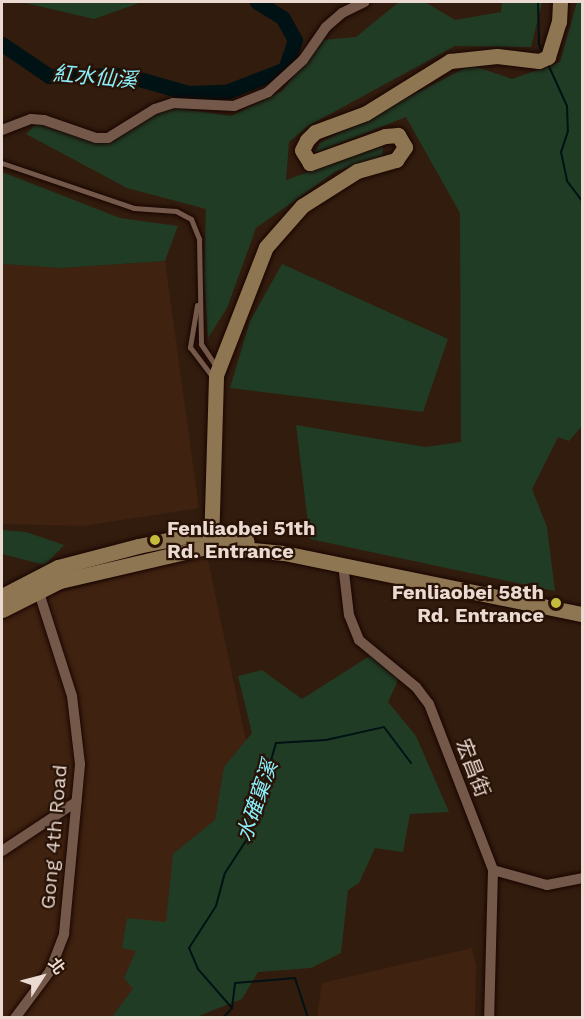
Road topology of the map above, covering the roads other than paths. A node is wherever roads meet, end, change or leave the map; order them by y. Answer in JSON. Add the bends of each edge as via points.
{"nodes":[{"id":1,"x":365,"y":2,"type":"edge"},
{"id":2,"x":560,"y":2,"type":"edge"},
{"id":3,"x":2,"y":130,"type":"edge"},
{"id":4,"x":2,"y":163,"type":"edge"},
{"id":5,"x":199,"y":292,"type":"junction"},
{"id":6,"x":217,"y":374,"type":"junction"},
{"id":7,"x":211,"y":538,"type":"junction"},
{"id":8,"x":343,"y":564,"type":"junction"},
{"id":9,"x":37,"y":584,"type":"junction"},
{"id":10,"x":2,"y":596,"type":"edge"},
{"id":11,"x":2,"y":610,"type":"edge"},
{"id":12,"x":582,"y":614,"type":"edge"},
{"id":13,"x":76,"y":802,"type":"junction"},
{"id":14,"x":2,"y":851,"type":"edge"},
{"id":15,"x":494,"y":870,"type":"junction"},
{"id":16,"x":582,"y":878,"type":"edge"},
{"id":17,"x":15,"y":1017,"type":"edge"},
{"id":18,"x":489,"y":1017,"type":"edge"}],
"edges":[{"from":1,"to":3,"type":"street","via":[[342,13],[326,27],[303,60],[268,92],[234,106],[173,103],[155,108],[108,138],[31,119]]},
{"from":2,"to":6,"type":"street","via":[[559,22],[543,59],[496,56],[450,60],[366,112],[315,132],[302,150],[310,163],[385,136],[398,135],[405,147],[396,160],[340,180],[302,206],[276,232],[266,247]]},
{"from":4,"to":5,"type":"lane","via":[[134,208],[176,211],[191,219],[199,239]]},
{"from":5,"to":6,"type":"lane","via":[[201,344]]},
{"from":5,"to":6,"type":"lane","via":[[190,347],[195,358]]},
{"from":6,"to":7,"type":"street"},
{"from":7,"to":8,"type":"street"},
{"from":7,"to":9,"type":"street"},
{"from":8,"to":12,"type":"street"},
{"from":8,"to":15,"type":"street","name":"宏昌街","via":[[349,615],[359,640],[416,687],[429,704]]},
{"from":9,"to":10,"type":"street"},
{"from":9,"to":11,"type":"street"},
{"from":9,"to":13,"type":"street","name":"Gong 4th Road","via":[[72,696],[80,764]]},
{"from":13,"to":14,"type":"street"},
{"from":13,"to":17,"type":"street","name":"Gong 4th Road","via":[[64,934],[50,971]]},
{"from":15,"to":16,"type":"street","via":[[547,885]]},
{"from":15,"to":18,"type":"street","name":"宏昌街"}]}
